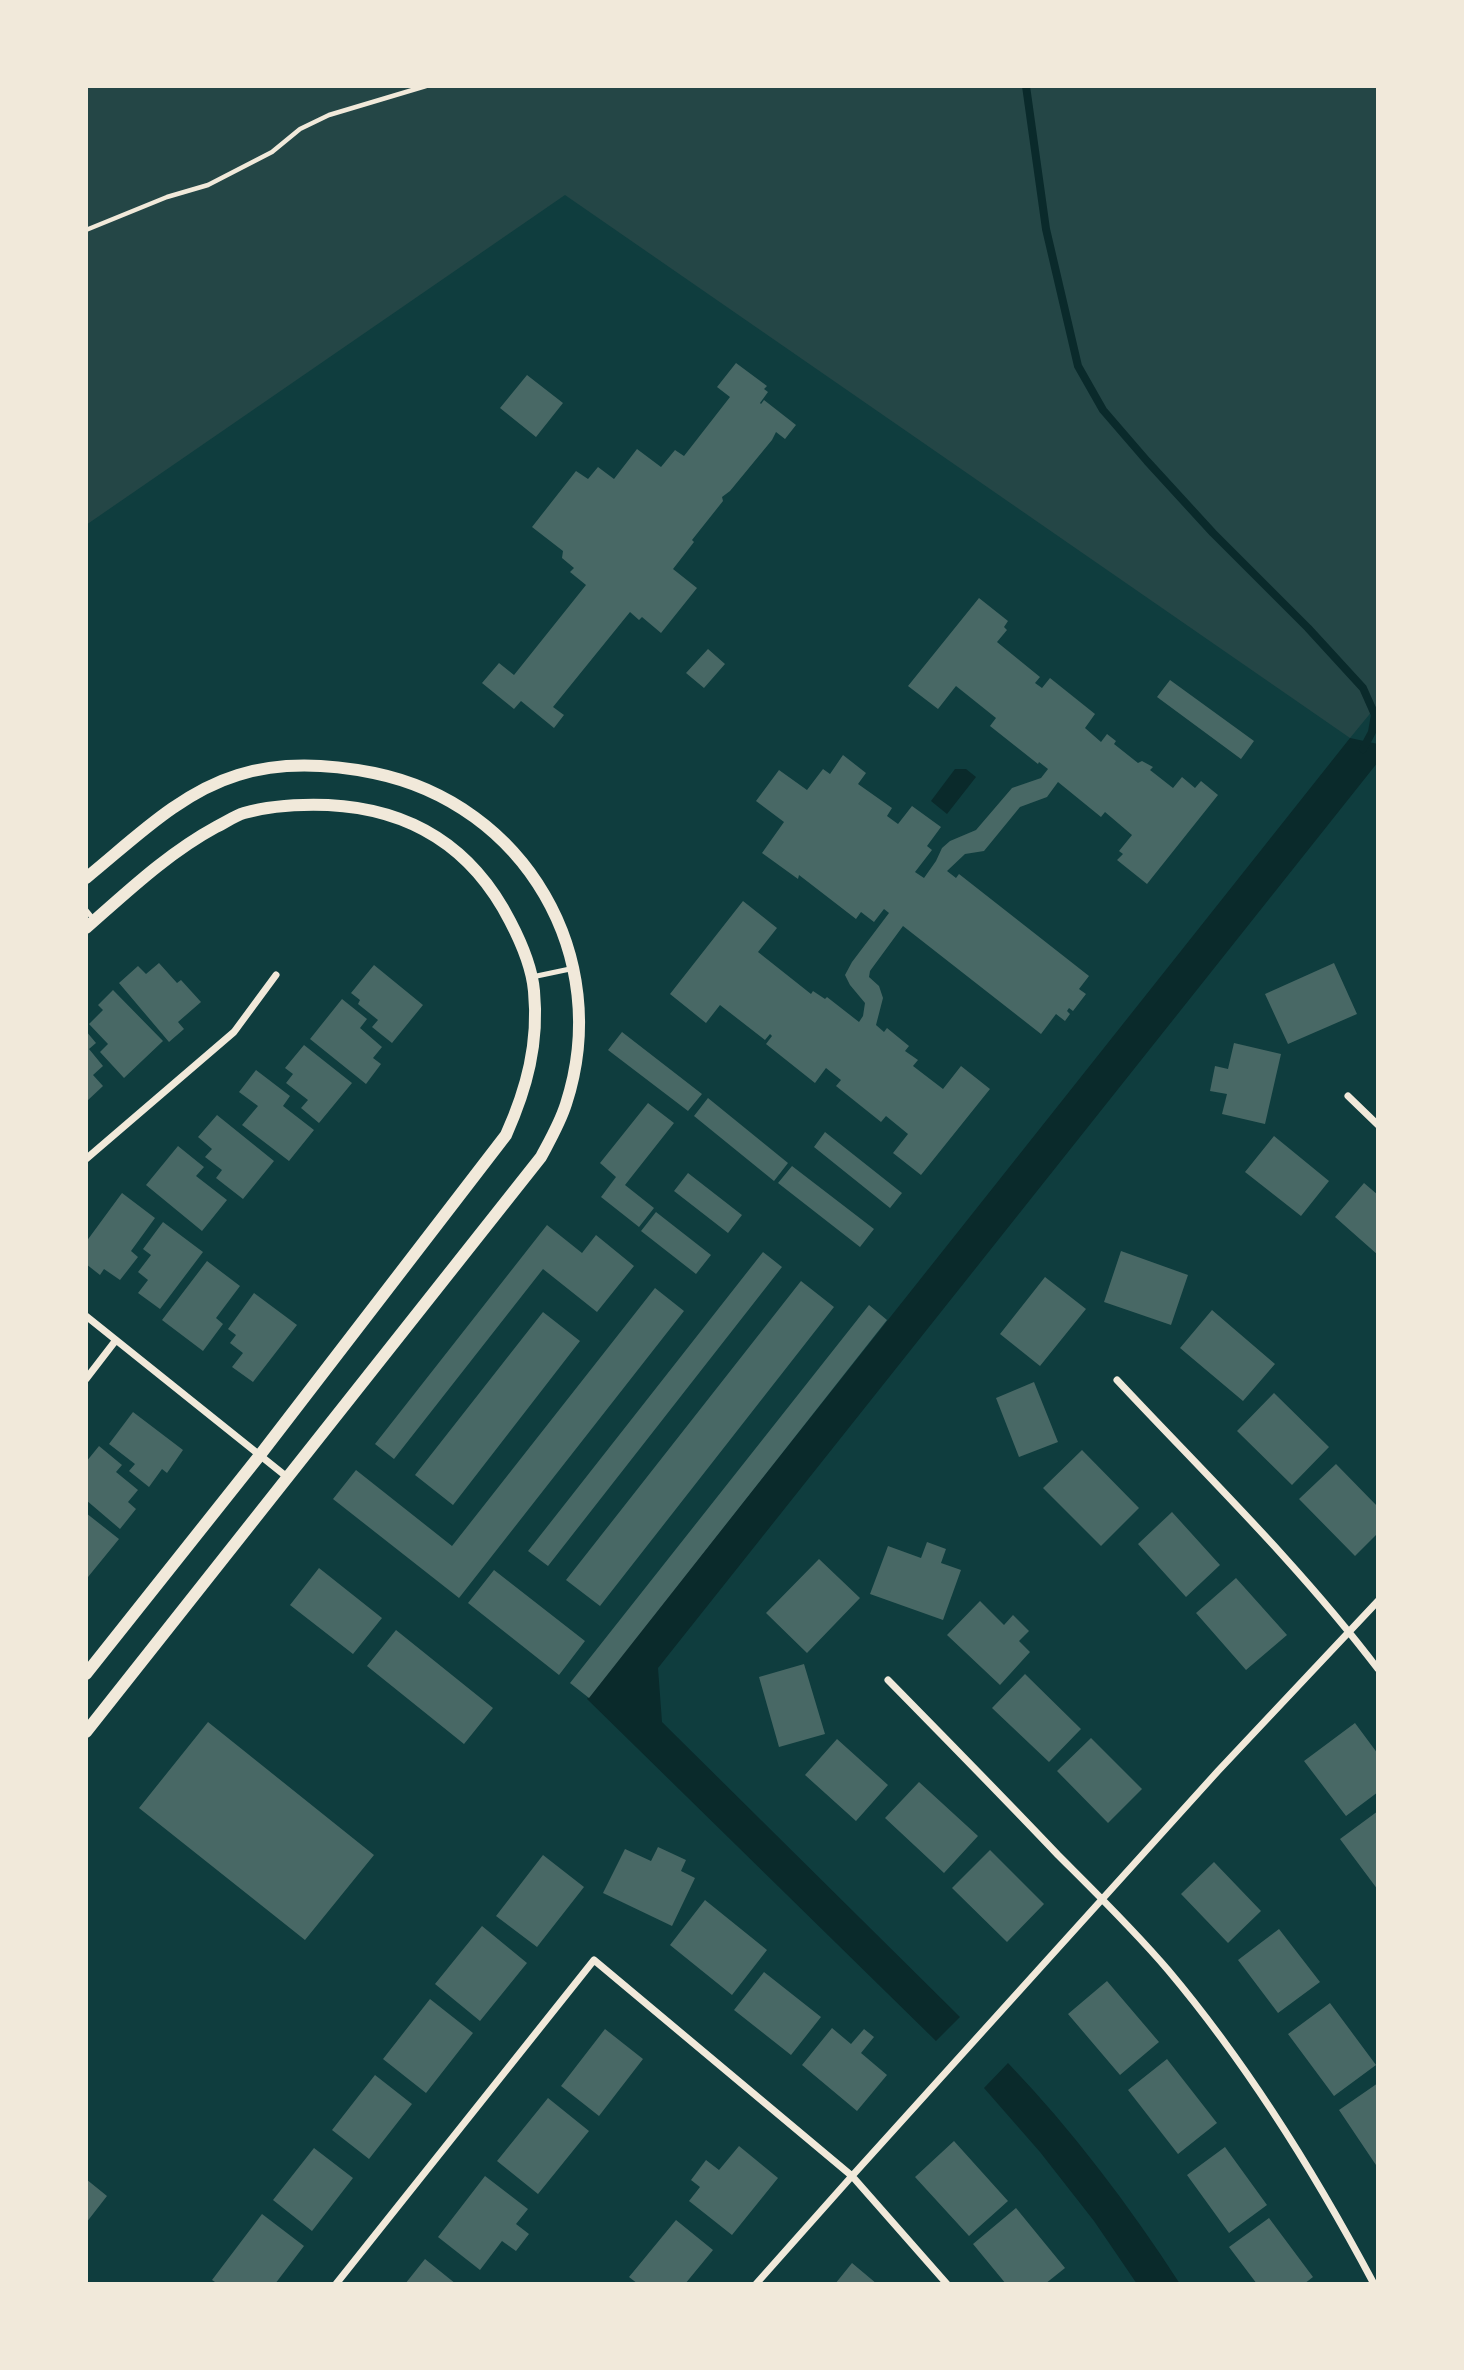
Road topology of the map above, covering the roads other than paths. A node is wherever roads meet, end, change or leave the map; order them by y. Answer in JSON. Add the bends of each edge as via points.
{"nodes":[{"id":1,"x":86,"y":878,"type":"edge"},
{"id":2,"x":89,"y":919,"type":"edge"},
{"id":3,"x":573,"y":968,"type":"junction"},
{"id":4,"x":276,"y":975,"type":"dead end"},
{"id":5,"x":531,"y":977,"type":"junction"},
{"id":6,"x":1348,"y":1096,"type":"dead end"},
{"id":7,"x":1378,"y":1125,"type":"edge"},
{"id":8,"x":86,"y":1159,"type":"edge"},
{"id":9,"x":86,"y":1316,"type":"edge"},
{"id":10,"x":116,"y":1340,"type":"junction"},
{"id":11,"x":86,"y":1379,"type":"edge"},
{"id":12,"x":1117,"y":1380,"type":"dead end"},
{"id":13,"x":260,"y":1455,"type":"junction"},
{"id":14,"x":287,"y":1477,"type":"junction"},
{"id":15,"x":1378,"y":1601,"type":"edge"},
{"id":16,"x":1350,"y":1632,"type":"junction"},
{"id":17,"x":1378,"y":1669,"type":"edge"},
{"id":18,"x":86,"y":1674,"type":"edge"},
{"id":19,"x":888,"y":1680,"type":"dead end"},
{"id":20,"x":86,"y":1732,"type":"edge"},
{"id":21,"x":1103,"y":1900,"type":"junction"},
{"id":22,"x":852,"y":2176,"type":"junction"},
{"id":23,"x":335,"y":2284,"type":"edge"},
{"id":24,"x":756,"y":2284,"type":"edge"},
{"id":25,"x":947,"y":2284,"type":"edge"},
{"id":26,"x":1374,"y":2284,"type":"edge"}],
"edges":[{"from":1,"to":3,"type":"street","via":[[206,787],[273,767],[347,767],[432,792],[503,839],[526,865],[552,909]]},
{"from":2,"to":5,"type":"street","via":[[170,857],[241,814],[277,805],[376,810],[442,839],[485,879],[514,929]]},
{"from":3,"to":5,"type":"lane"},
{"from":3,"to":14,"type":"street","via":[[578,1015],[574,1067],[566,1103],[541,1157]]},
{"from":4,"to":8,"type":"street","via":[[234,1032]]},
{"from":5,"to":13,"type":"street","via":[[535,1046],[520,1104],[506,1135]]},
{"from":6,"to":7,"type":"street"},
{"from":9,"to":10,"type":"street"},
{"from":10,"to":11,"type":"street"},
{"from":10,"to":13,"type":"street"},
{"from":12,"to":16,"type":"street"},
{"from":13,"to":14,"type":"street"},
{"from":13,"to":18,"type":"street"},
{"from":14,"to":20,"type":"street"},
{"from":15,"to":16,"type":"street"},
{"from":16,"to":17,"type":"street"},
{"from":16,"to":21,"type":"street"},
{"from":19,"to":21,"type":"street"},
{"from":21,"to":22,"type":"street"},
{"from":21,"to":26,"type":"street","via":[[1168,1970],[1228,2047],[1319,2186]]},
{"from":22,"to":23,"type":"street","via":[[594,1960]]},
{"from":22,"to":24,"type":"street"},
{"from":22,"to":25,"type":"street"}]}
